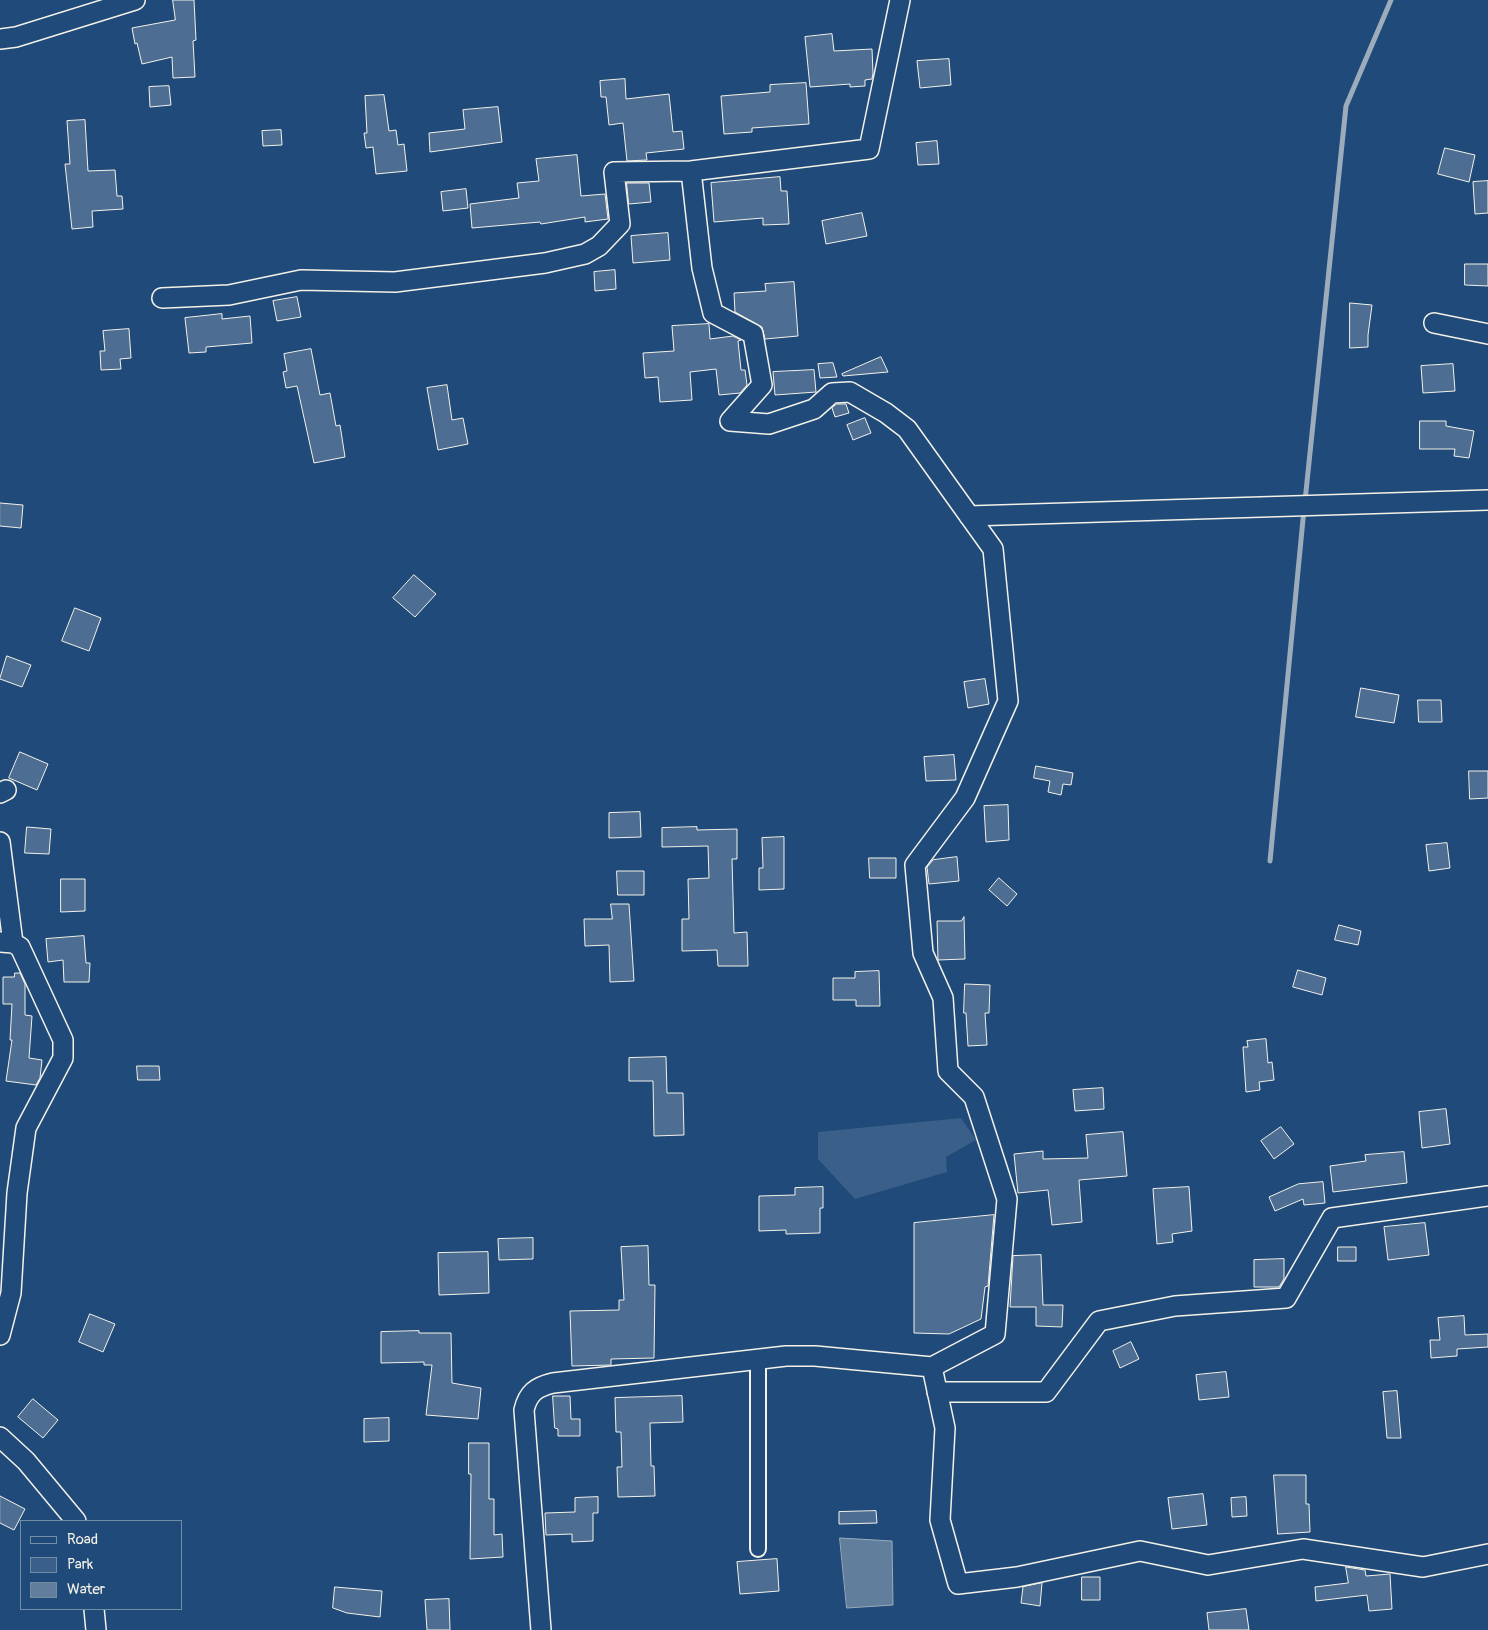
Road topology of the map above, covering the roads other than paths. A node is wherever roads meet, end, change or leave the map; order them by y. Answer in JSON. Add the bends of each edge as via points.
{"nodes":[{"id":1,"x":135,"y":0,"type":"edge"},
{"id":2,"x":900,"y":0,"type":"edge"},
{"id":3,"x":0,"y":40,"type":"edge"},
{"id":4,"x":691,"y":171,"type":"junction"},
{"id":5,"x":162,"y":298,"type":"dead end"},
{"id":6,"x":1434,"y":323,"type":"dead end"},
{"id":7,"x":1488,"y":334,"type":"edge"},
{"id":8,"x":1488,"y":500,"type":"edge"},
{"id":9,"x":969,"y":516,"type":"junction"},
{"id":10,"x":0,"y":842,"type":"edge"},
{"id":11,"x":7,"y":942,"type":"edge"},
{"id":12,"x":1488,"y":1196,"type":"edge"},
{"id":13,"x":0,"y":1335,"type":"edge"},
{"id":14,"x":758,"y":1358,"type":"junction"},
{"id":15,"x":932,"y":1367,"type":"junction"},
{"id":16,"x":937,"y":1392,"type":"junction"},
{"id":17,"x":0,"y":1437,"type":"edge"},
{"id":18,"x":75,"y":1520,"type":"edge"},
{"id":19,"x":758,"y":1549,"type":"dead end"},
{"id":20,"x":1488,"y":1554,"type":"edge"},
{"id":21,"x":94,"y":1610,"type":"edge"},
{"id":22,"x":96,"y":1630,"type":"edge"},
{"id":23,"x":541,"y":1630,"type":"edge"}],
"edges":[{"from":1,"to":3,"type":"street"},
{"from":2,"to":4,"type":"street","via":[[869,149]]},
{"from":4,"to":5,"type":"street","via":[[614,172],[620,224],[599,246],[585,254],[545,263],[395,282],[301,280],[229,295]]},
{"from":4,"to":9,"type":"street","via":[[702,268],[713,313],[753,334],[762,386],[730,421],[769,424],[814,409],[832,393],[850,392],[906,429]]},
{"from":6,"to":7,"type":"street"},
{"from":8,"to":9,"type":"street"},
{"from":9,"to":15,"type":"street","via":[[993,549],[1008,700],[966,798],[915,865],[923,953],[943,998],[948,1071],[974,1097],[1007,1199],[995,1334]]},
{"from":10,"to":11,"type":"street"},
{"from":11,"to":13,"type":"street","via":[[20,947],[64,1048],[63,1058],[26,1128],[17,1193],[10,1293]]},
{"from":12,"to":16,"type":"street","via":[[1332,1218],[1286,1298],[1175,1306],[1099,1321],[1046,1392]]},
{"from":14,"to":15,"type":"street","via":[[815,1356]]},
{"from":14,"to":19,"type":"street"},
{"from":14,"to":23,"type":"street","via":[[553,1383],[534,1390],[526,1400],[524,1410]]},
{"from":15,"to":16,"type":"street"},
{"from":16,"to":20,"type":"street","via":[[945,1428],[940,1520],[958,1584],[1017,1577],[1140,1551],[1208,1565],[1302,1549],[1422,1567]]},
{"from":17,"to":18,"type":"street","via":[[26,1461]]},
{"from":21,"to":22,"type":"street"}]}
